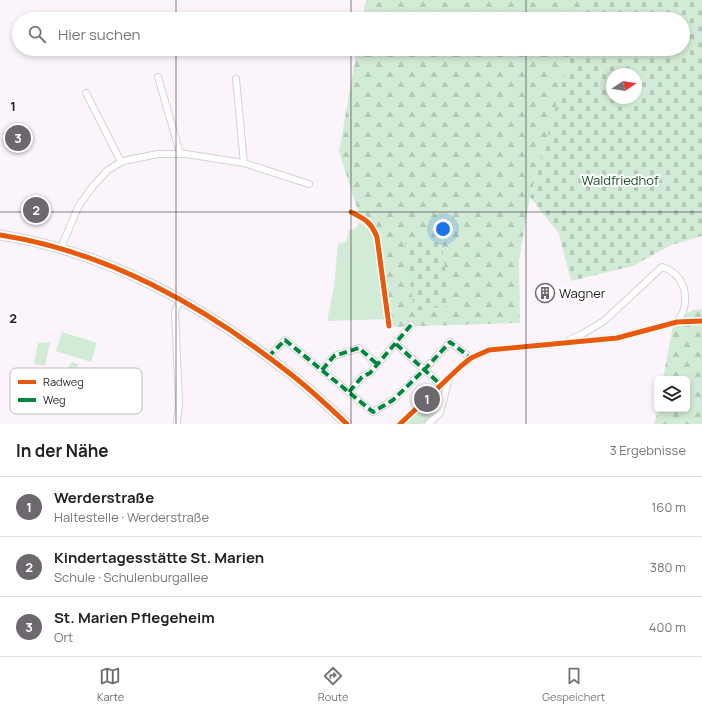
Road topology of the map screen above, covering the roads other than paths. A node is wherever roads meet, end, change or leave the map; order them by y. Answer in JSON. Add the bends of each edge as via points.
{"nodes":[{"id":1,"x":158,"y":76,"type":"dead end"},
{"id":2,"x":236,"y":79,"type":"dead end"},
{"id":3,"x":86,"y":93,"type":"dead end"},
{"id":4,"x":180,"y":153,"type":"junction"},
{"id":5,"x":121,"y":162,"type":"junction"},
{"id":6,"x":244,"y":163,"type":"junction"},
{"id":7,"x":309,"y":184,"type":"dead end"},
{"id":8,"x":0,"y":235,"type":"edge"},
{"id":9,"x":61,"y":248,"type":"junction"},
{"id":10,"x":180,"y":299,"type":"junction"},
{"id":11,"x":702,"y":321,"type":"edge"},
{"id":12,"x":677,"y":322,"type":"junction"},
{"id":13,"x":411,"y":325,"type":"dead end"},
{"id":14,"x":564,"y":342,"type":"junction"},
{"id":15,"x":396,"y":344,"type":"junction"},
{"id":16,"x":268,"y":357,"type":"junction"},
{"id":17,"x":471,"y":358,"type":"junction"},
{"id":18,"x":377,"y":364,"type":"junction"},
{"id":19,"x":425,"y":369,"type":"junction"},
{"id":20,"x":322,"y":370,"type":"junction"},
{"id":21,"x":449,"y":376,"type":"junction"},
{"id":22,"x":441,"y":385,"type":"junction"},
{"id":23,"x":349,"y":392,"type":"junction"},
{"id":24,"x":177,"y":424,"type":"edge"},
{"id":25,"x":347,"y":424,"type":"edge"},
{"id":26,"x":400,"y":424,"type":"edge"},
{"id":27,"x":428,"y":424,"type":"edge"}],
"edges":[{"from":1,"to":4,"type":"street"},
{"from":2,"to":6,"type":"street"},
{"from":3,"to":5,"type":"street"},
{"from":4,"to":5,"type":"street","via":[[140,157]]},
{"from":4,"to":6,"type":"street"},
{"from":5,"to":9,"type":"street","via":[[108,170],[78,206]]},
{"from":6,"to":7,"type":"street"},
{"from":8,"to":9,"type":"street"},
{"from":9,"to":10,"type":"street","via":[[135,276]]},
{"from":10,"to":16,"type":"street"},
{"from":10,"to":24,"type":"street","via":[[175,312],[180,403]]},
{"from":11,"to":12,"type":"street"},
{"from":12,"to":14,"type":"street","via":[[617,338]]},
{"from":12,"to":14,"type":"street","via":[[686,298],[682,283],[678,275],[662,267],[604,321]]},
{"from":13,"to":15,"type":"street"},
{"from":14,"to":17,"type":"street","via":[[490,350]]},
{"from":15,"to":18,"type":"street"},
{"from":15,"to":19,"type":"street"},
{"from":16,"to":20,"type":"street","via":[[285,340]]},
{"from":16,"to":25,"type":"street","via":[[289,372]]},
{"from":17,"to":19,"type":"street","via":[[450,342]]},
{"from":17,"to":21,"type":"street"},
{"from":18,"to":20,"type":"street","via":[[359,348],[334,356]]},
{"from":18,"to":23,"type":"street","via":[[370,373],[362,376]]},
{"from":19,"to":22,"type":"street"},
{"from":19,"to":23,"type":"street","via":[[393,400],[373,412]]},
{"from":20,"to":23,"type":"street"},
{"from":21,"to":22,"type":"street"},
{"from":21,"to":27,"type":"street","via":[[440,413]]},
{"from":22,"to":26,"type":"street"}]}
